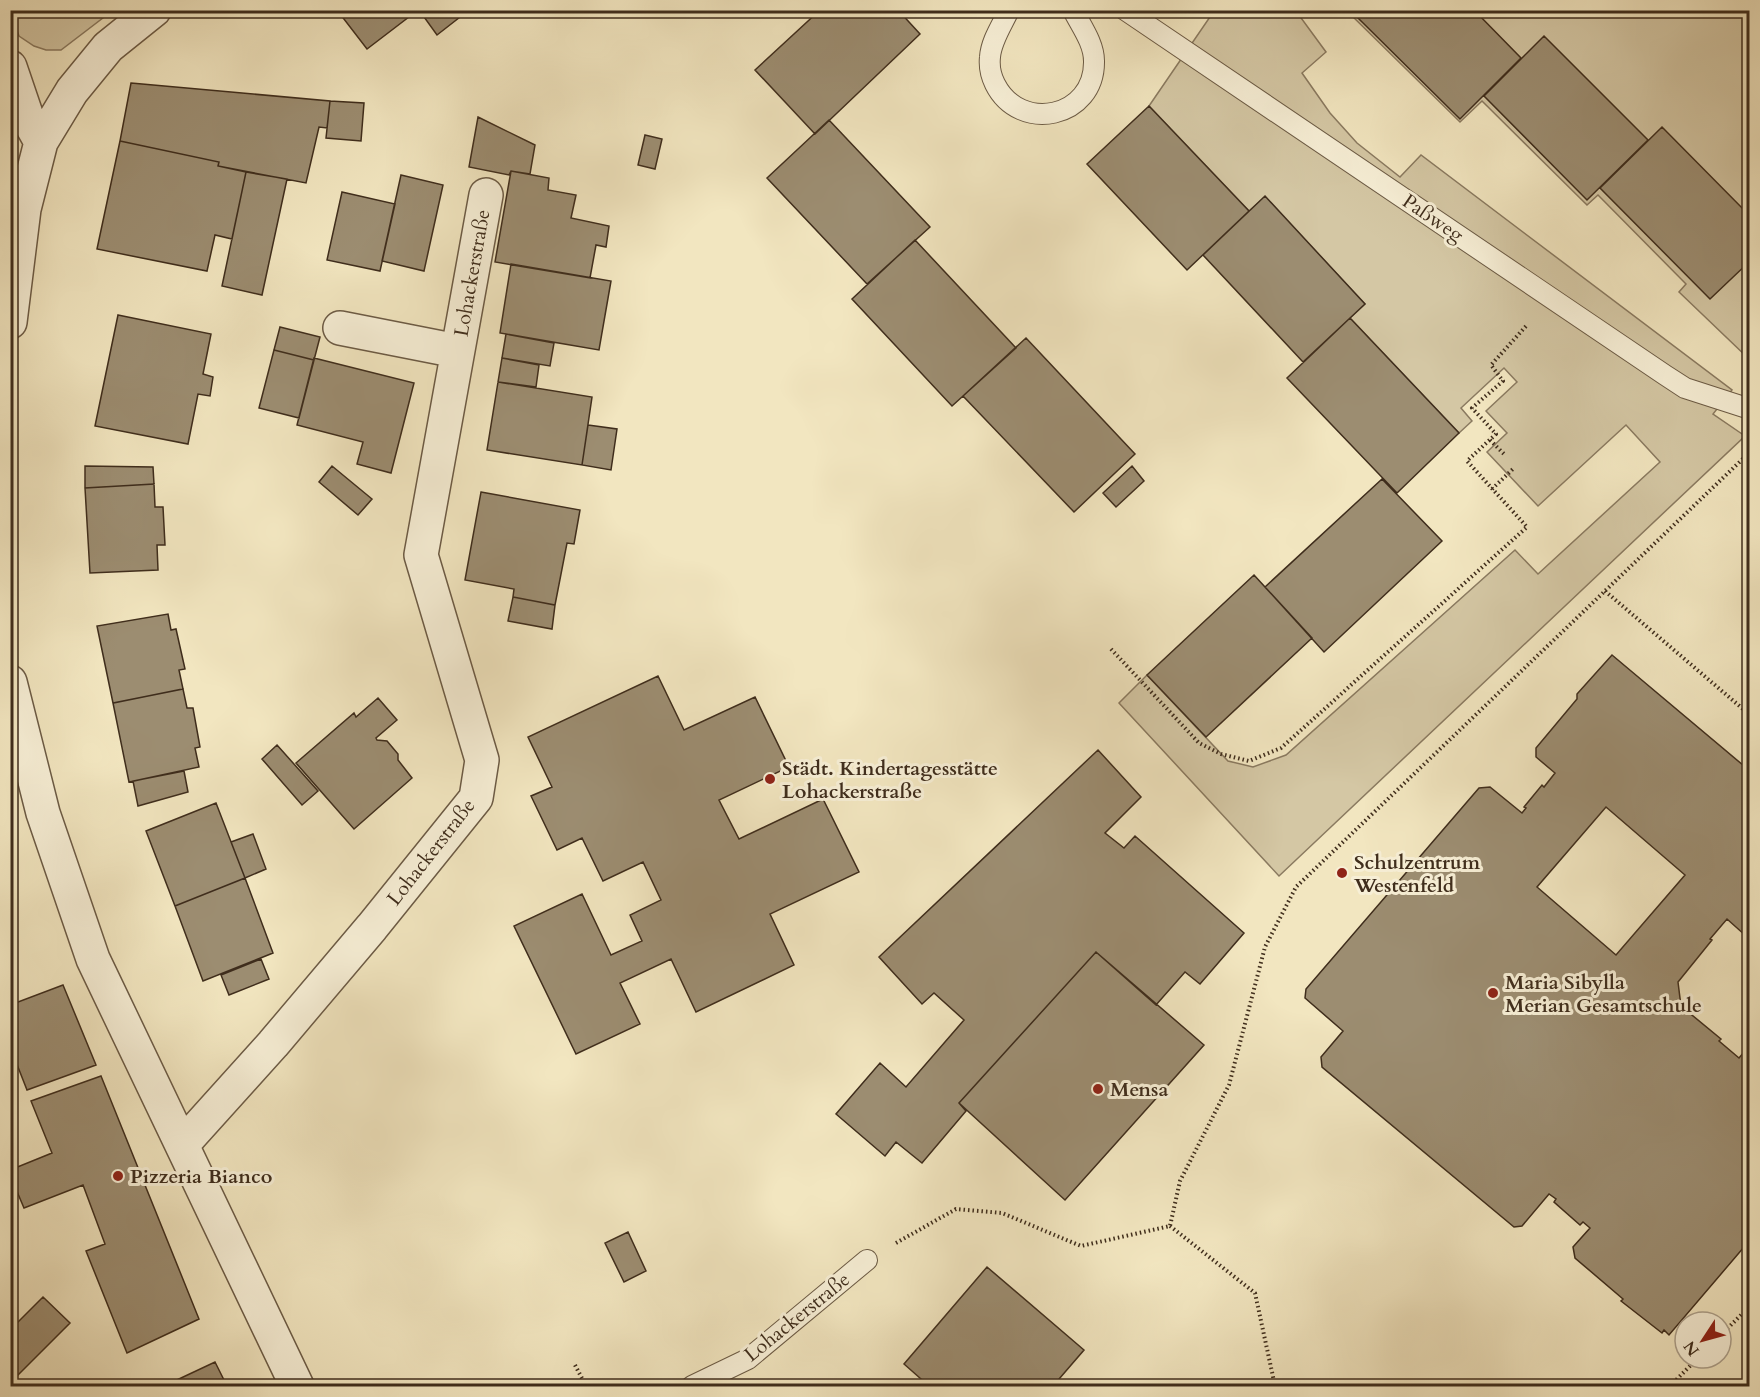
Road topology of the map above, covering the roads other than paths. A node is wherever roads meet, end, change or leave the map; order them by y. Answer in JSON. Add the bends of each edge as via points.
{"nodes":[{"id":1,"x":154,"y":10,"type":"edge"},
{"id":2,"x":1009,"y":10,"type":"edge"},
{"id":3,"x":1073,"y":10,"type":"edge"},
{"id":4,"x":1125,"y":10,"type":"edge"},
{"id":5,"x":10,"y":67,"type":"edge"},
{"id":6,"x":41,"y":142,"type":"junction"},
{"id":7,"x":486,"y":195,"type":"dead end"},
{"id":8,"x":10,"y":322,"type":"edge"},
{"id":9,"x":340,"y":328,"type":"dead end"},
{"id":10,"x":457,"y":351,"type":"junction"},
{"id":11,"x":1749,"y":408,"type":"edge"},
{"id":12,"x":10,"y":682,"type":"edge"},
{"id":13,"x":182,"y":1145,"type":"junction"},
{"id":14,"x":867,"y":1260,"type":"road end"},
{"id":15,"x":297,"y":1386,"type":"edge"},
{"id":16,"x":692,"y":1386,"type":"edge"}],
"edges":[{"from":1,"to":6,"type":"street","via":[[108,47],[72,91]]},
{"from":2,"to":3,"type":"lane","via":[[990,55],[992,79],[1009,103],[1036,115],[1065,110],[1078,101],[1092,76],[1092,46]]},
{"from":4,"to":11,"type":"lane","name":"Paßweg","via":[[1685,388]]},
{"from":5,"to":6,"type":"street","via":[[27,117]]},
{"from":6,"to":8,"type":"street","via":[[24,209]]},
{"from":7,"to":10,"type":"street","name":"Lohackerstraße"},
{"from":9,"to":10,"type":"street","name":"Lohackerstraße"},
{"from":10,"to":13,"type":"street","name":"Lohackerstraße","via":[[421,555],[482,760],[477,798],[273,1044]]},
{"from":12,"to":13,"type":"street","via":[[43,813],[93,958]]},
{"from":13,"to":15,"type":"street"},
{"from":14,"to":16,"type":"lane","name":"Lohackerstraße","via":[[747,1359]]}]}
